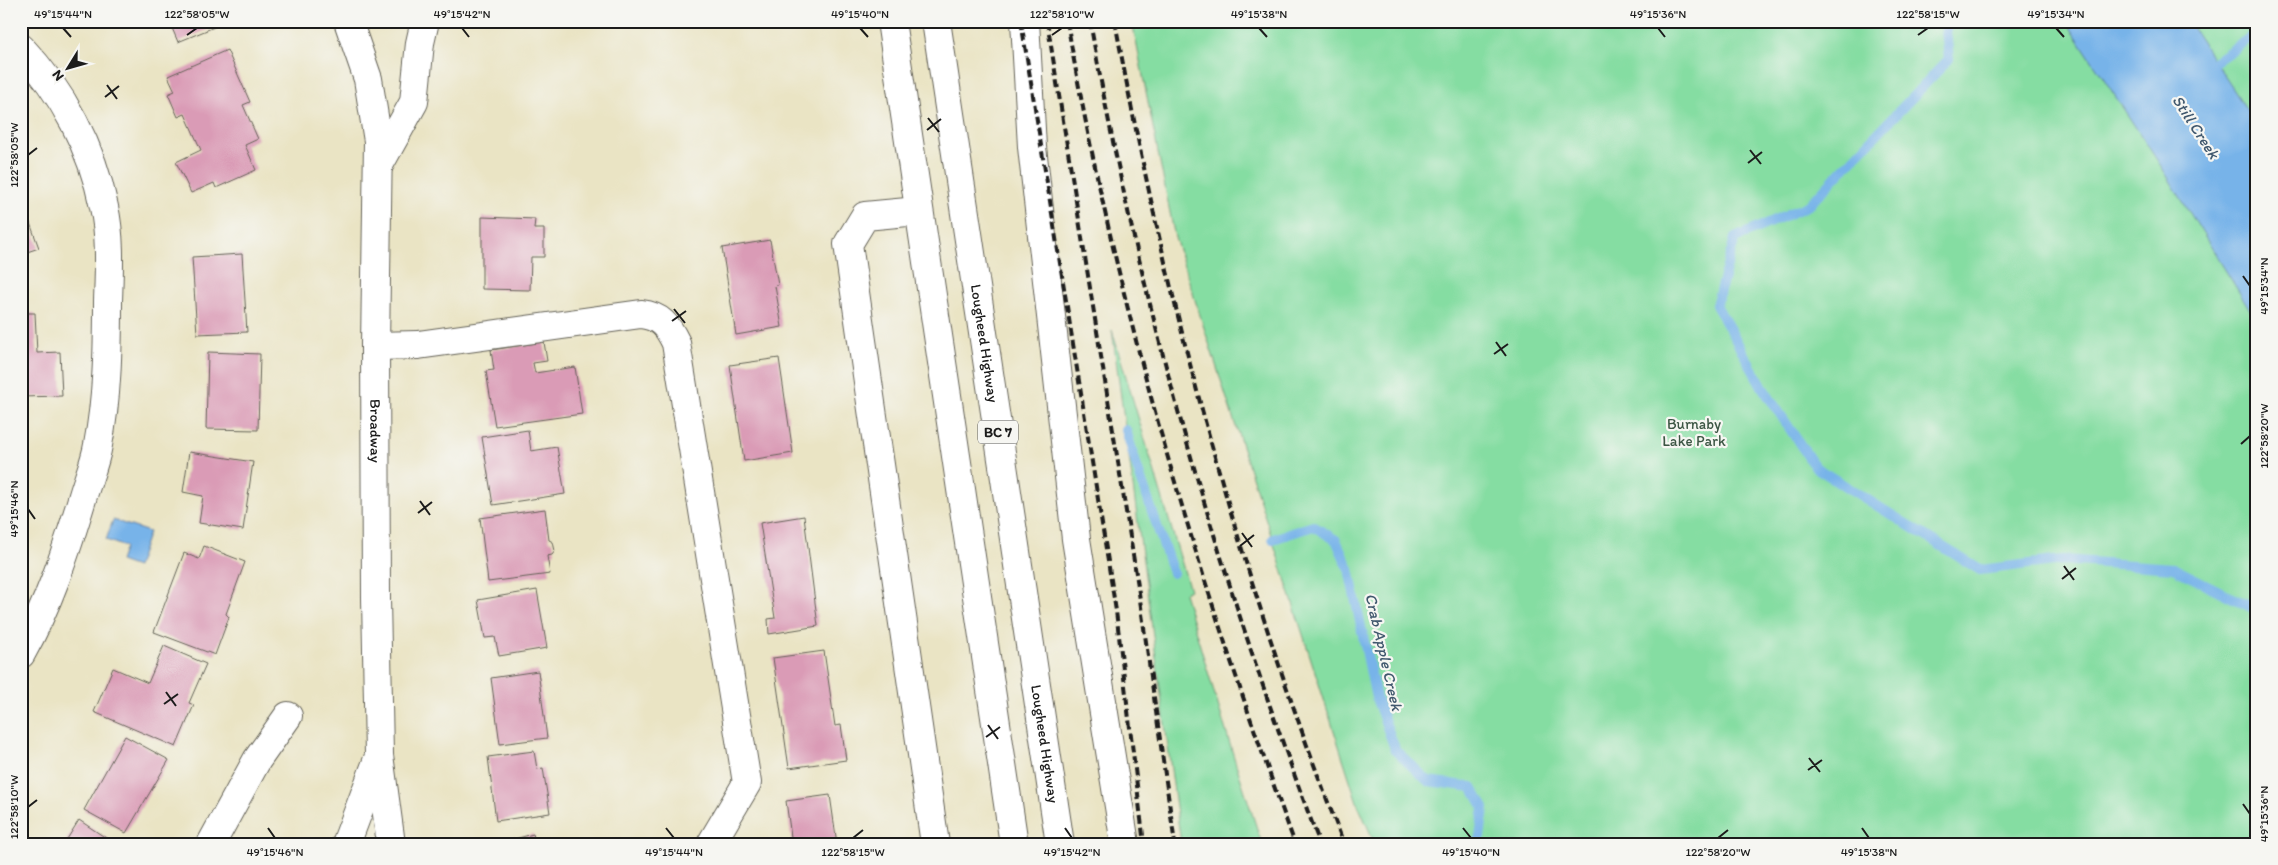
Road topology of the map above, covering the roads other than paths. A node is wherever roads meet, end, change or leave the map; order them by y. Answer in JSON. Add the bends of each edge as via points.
{"nodes":[{"id":1,"x":348,"y":21,"type":"edge"},
{"id":2,"x":426,"y":21,"type":"edge"},
{"id":3,"x":891,"y":21,"type":"edge"},
{"id":4,"x":936,"y":21,"type":"edge"},
{"id":5,"x":1025,"y":21,"type":"edge"},
{"id":6,"x":21,"y":48,"type":"edge"},
{"id":7,"x":379,"y":165,"type":"junction"},
{"id":8,"x":918,"y":211,"type":"junction"},
{"id":9,"x":375,"y":346,"type":"junction"},
{"id":10,"x":21,"y":654,"type":"edge"},
{"id":11,"x":288,"y":716,"type":"dead end"},
{"id":12,"x":379,"y":755,"type":"junction"},
{"id":13,"x":211,"y":844,"type":"edge"},
{"id":14,"x":346,"y":844,"type":"edge"},
{"id":15,"x":391,"y":844,"type":"edge"},
{"id":16,"x":711,"y":844,"type":"edge"},
{"id":17,"x":935,"y":844,"type":"edge"},
{"id":18,"x":1014,"y":844,"type":"edge"},
{"id":19,"x":1060,"y":844,"type":"edge"},
{"id":20,"x":1125,"y":844,"type":"edge"}],
"edges":[{"from":1,"to":7,"type":"main road","name":"Broadway","via":[[368,79]]},
{"from":2,"to":7,"type":"main road","via":[[420,43],[414,102]]},
{"from":3,"to":8,"type":"main road"},
{"from":4,"to":19,"type":"main road","name":"Lougheed Highway","number":"BC 7"},
{"from":5,"to":20,"type":"main road","via":[[1032,147],[1076,539]]},
{"from":6,"to":10,"type":"main road","via":[[52,87],[84,140],[105,209],[109,254],[108,353],[98,446],[67,548],[34,632]]},
{"from":7,"to":9,"type":"main road","name":"Broadway"},
{"from":8,"to":17,"type":"main road","via":[[865,216],[848,244]]},
{"from":8,"to":18,"type":"main road"},
{"from":9,"to":12,"type":"main road","name":"Broadway"},
{"from":9,"to":16,"type":"main road","via":[[418,345],[641,314],[651,315],[666,326],[676,343],[747,784]]},
{"from":11,"to":13,"type":"main road","via":[[257,760]]},
{"from":12,"to":14,"type":"main road"},
{"from":12,"to":15,"type":"main road","name":"Broadway"}]}
